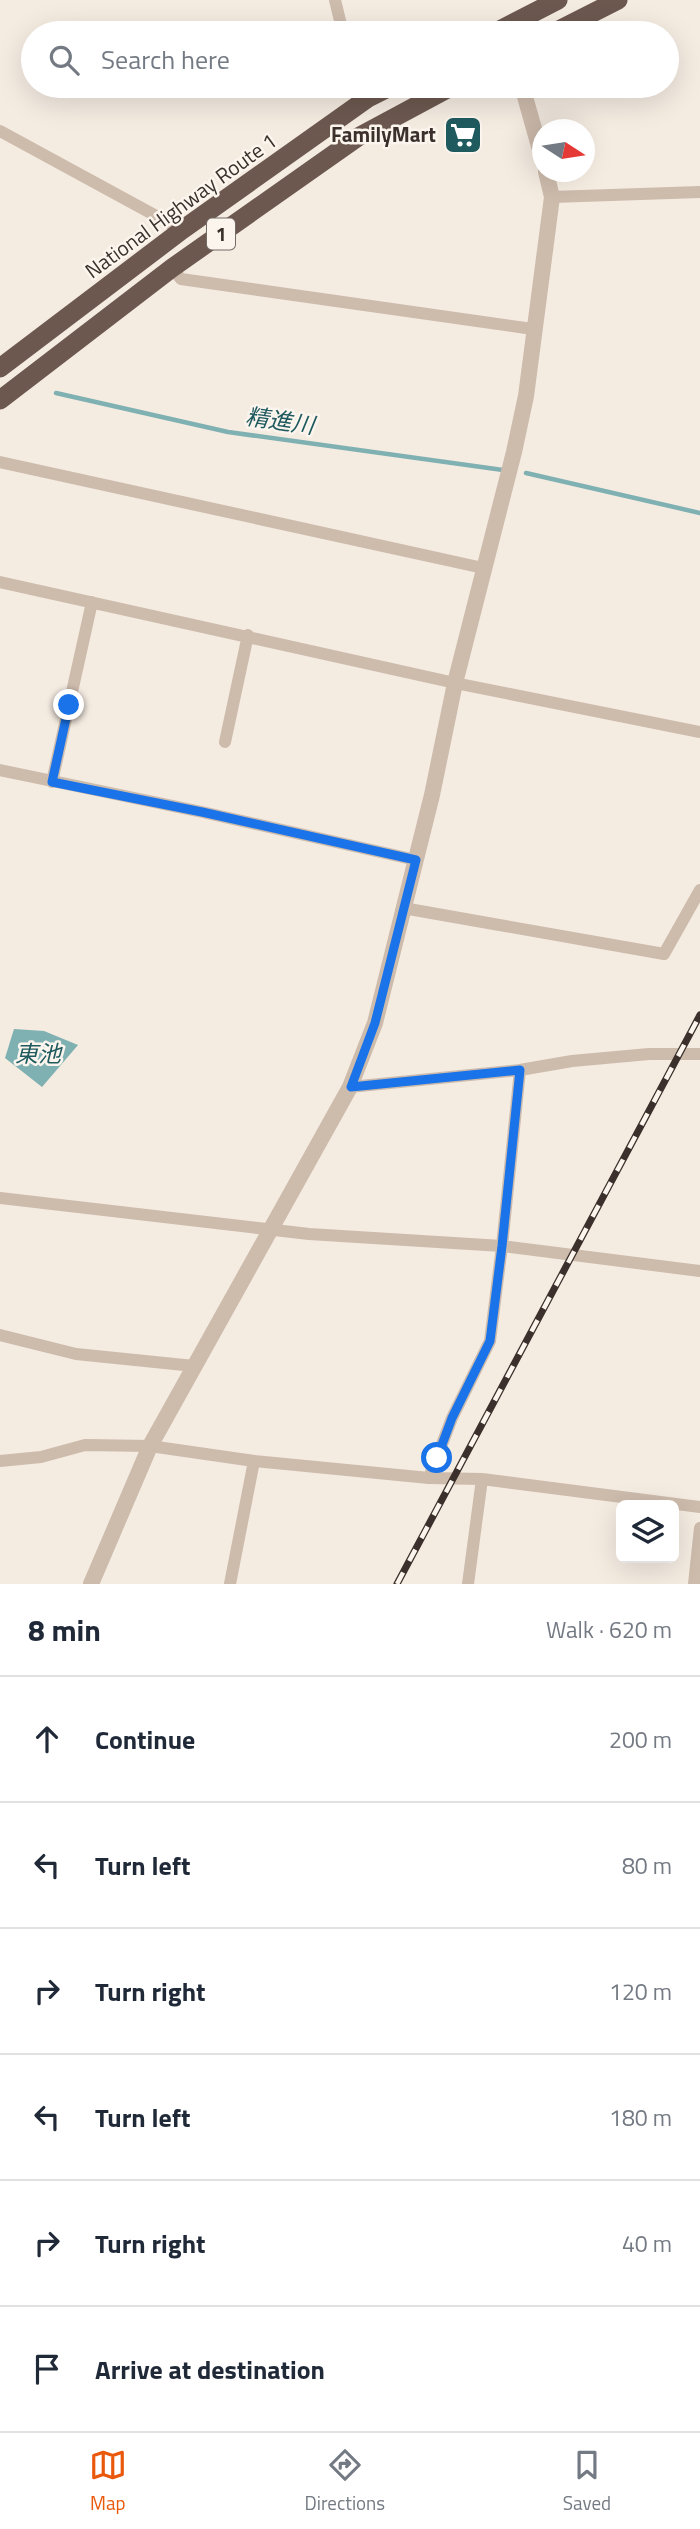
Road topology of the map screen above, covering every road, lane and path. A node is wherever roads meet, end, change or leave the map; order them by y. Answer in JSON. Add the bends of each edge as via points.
{"nodes":[{"id":1,"x":335,"y":0,"type":"edge"},
{"id":2,"x":558,"y":0,"type":"edge"},
{"id":3,"x":618,"y":0,"type":"edge"},
{"id":4,"x":341,"y":21,"type":"edge"},
{"id":5,"x":521,"y":21,"type":"edge"},
{"id":6,"x":577,"y":21,"type":"edge"},
{"id":7,"x":356,"y":98,"type":"edge"},
{"id":8,"x":431,"y":98,"type":"edge"},
{"id":9,"x":526,"y":98,"type":"edge"},
{"id":10,"x":532,"y":120,"type":"edge"},
{"id":11,"x":0,"y":131,"type":"edge"},
{"id":12,"x":548,"y":182,"type":"edge"},
{"id":13,"x":700,"y":192,"type":"edge"},
{"id":14,"x":552,"y":197,"type":"junction"},
{"id":15,"x":182,"y":230,"type":"junction"},
{"id":16,"x":172,"y":268,"type":"junction"},
{"id":17,"x":533,"y":329,"type":"junction"},
{"id":18,"x":0,"y":368,"type":"edge"},
{"id":19,"x":0,"y":400,"type":"edge"},
{"id":20,"x":0,"y":462,"type":"edge"},
{"id":21,"x":483,"y":568,"type":"junction"},
{"id":22,"x":0,"y":582,"type":"edge"},
{"id":23,"x":92,"y":602,"type":"junction"},
{"id":24,"x":248,"y":635,"type":"junction"},
{"id":25,"x":455,"y":683,"type":"junction"},
{"id":26,"x":700,"y":732,"type":"edge"},
{"id":27,"x":225,"y":742,"type":"dead end"},
{"id":28,"x":0,"y":770,"type":"edge"},
{"id":29,"x":52,"y":782,"type":"junction"},
{"id":30,"x":416,"y":860,"type":"junction"},
{"id":31,"x":700,"y":890,"type":"edge"},
{"id":32,"x":403,"y":908,"type":"junction"},
{"id":33,"x":700,"y":1054,"type":"edge"},
{"id":34,"x":520,"y":1070,"type":"junction"},
{"id":35,"x":351,"y":1087,"type":"junction"},
{"id":36,"x":0,"y":1198,"type":"edge"},
{"id":37,"x":270,"y":1228,"type":"junction"},
{"id":38,"x":502,"y":1246,"type":"junction"},
{"id":39,"x":700,"y":1271,"type":"edge"},
{"id":40,"x":0,"y":1335,"type":"edge"},
{"id":41,"x":194,"y":1366,"type":"junction"},
{"id":42,"x":150,"y":1446,"type":"junction"},
{"id":43,"x":0,"y":1461,"type":"edge"},
{"id":44,"x":254,"y":1461,"type":"junction"},
{"id":45,"x":429,"y":1478,"type":"junction"},
{"id":46,"x":482,"y":1479,"type":"junction"},
{"id":47,"x":700,"y":1507,"type":"edge"},
{"id":48,"x":700,"y":1528,"type":"edge"},
{"id":49,"x":91,"y":1584,"type":"edge"},
{"id":50,"x":230,"y":1584,"type":"edge"},
{"id":51,"x":468,"y":1584,"type":"edge"},
{"id":52,"x":694,"y":1584,"type":"edge"}],
"edges":[{"from":1,"to":4,"type":"street"},
{"from":2,"to":5,"type":"highway"},
{"from":3,"to":6,"type":"highway"},
{"from":7,"to":15,"type":"highway","name":"National Highway Route 1","number":"1"},
{"from":8,"to":16,"type":"highway","number":"1","via":[[358,137]]},
{"from":9,"to":10,"type":"street"},
{"from":11,"to":15,"type":"street"},
{"from":12,"to":14,"type":"street"},
{"from":13,"to":14,"type":"street"},
{"from":14,"to":17,"type":"street"},
{"from":15,"to":18,"type":"highway","name":"National Highway Route 1","number":"1"},
{"from":16,"to":17,"type":"street","via":[[181,279]]},
{"from":16,"to":19,"type":"highway","number":"1"},
{"from":17,"to":21,"type":"street","via":[[526,396]]},
{"from":20,"to":21,"type":"street"},
{"from":21,"to":25,"type":"street"},
{"from":22,"to":23,"type":"street"},
{"from":23,"to":24,"type":"street"},
{"from":23,"to":29,"type":"street"},
{"from":24,"to":25,"type":"street"},
{"from":24,"to":27,"type":"street"},
{"from":25,"to":26,"type":"street"},
{"from":25,"to":30,"type":"street"},
{"from":28,"to":29,"type":"street"},
{"from":29,"to":30,"type":"street"},
{"from":30,"to":32,"type":"street"},
{"from":31,"to":32,"type":"street","via":[[664,954]]},
{"from":32,"to":35,"type":"street","via":[[375,1023]]},
{"from":33,"to":34,"type":"street","via":[[572,1061]]},
{"from":34,"to":35,"type":"street"},
{"from":34,"to":38,"type":"street"},
{"from":35,"to":37,"type":"street"},
{"from":36,"to":37,"type":"street"},
{"from":37,"to":38,"type":"street"},
{"from":37,"to":41,"type":"street"},
{"from":38,"to":39,"type":"street"},
{"from":38,"to":45,"type":"street","via":[[490,1341]]},
{"from":40,"to":41,"type":"street","via":[[76,1354]]},
{"from":41,"to":42,"type":"street"},
{"from":42,"to":43,"type":"street","via":[[85,1446]]},
{"from":42,"to":44,"type":"street"},
{"from":42,"to":49,"type":"street"},
{"from":44,"to":45,"type":"street"},
{"from":44,"to":50,"type":"street"},
{"from":45,"to":46,"type":"street"},
{"from":46,"to":47,"type":"street"},
{"from":46,"to":51,"type":"street"},
{"from":48,"to":52,"type":"street"}]}
